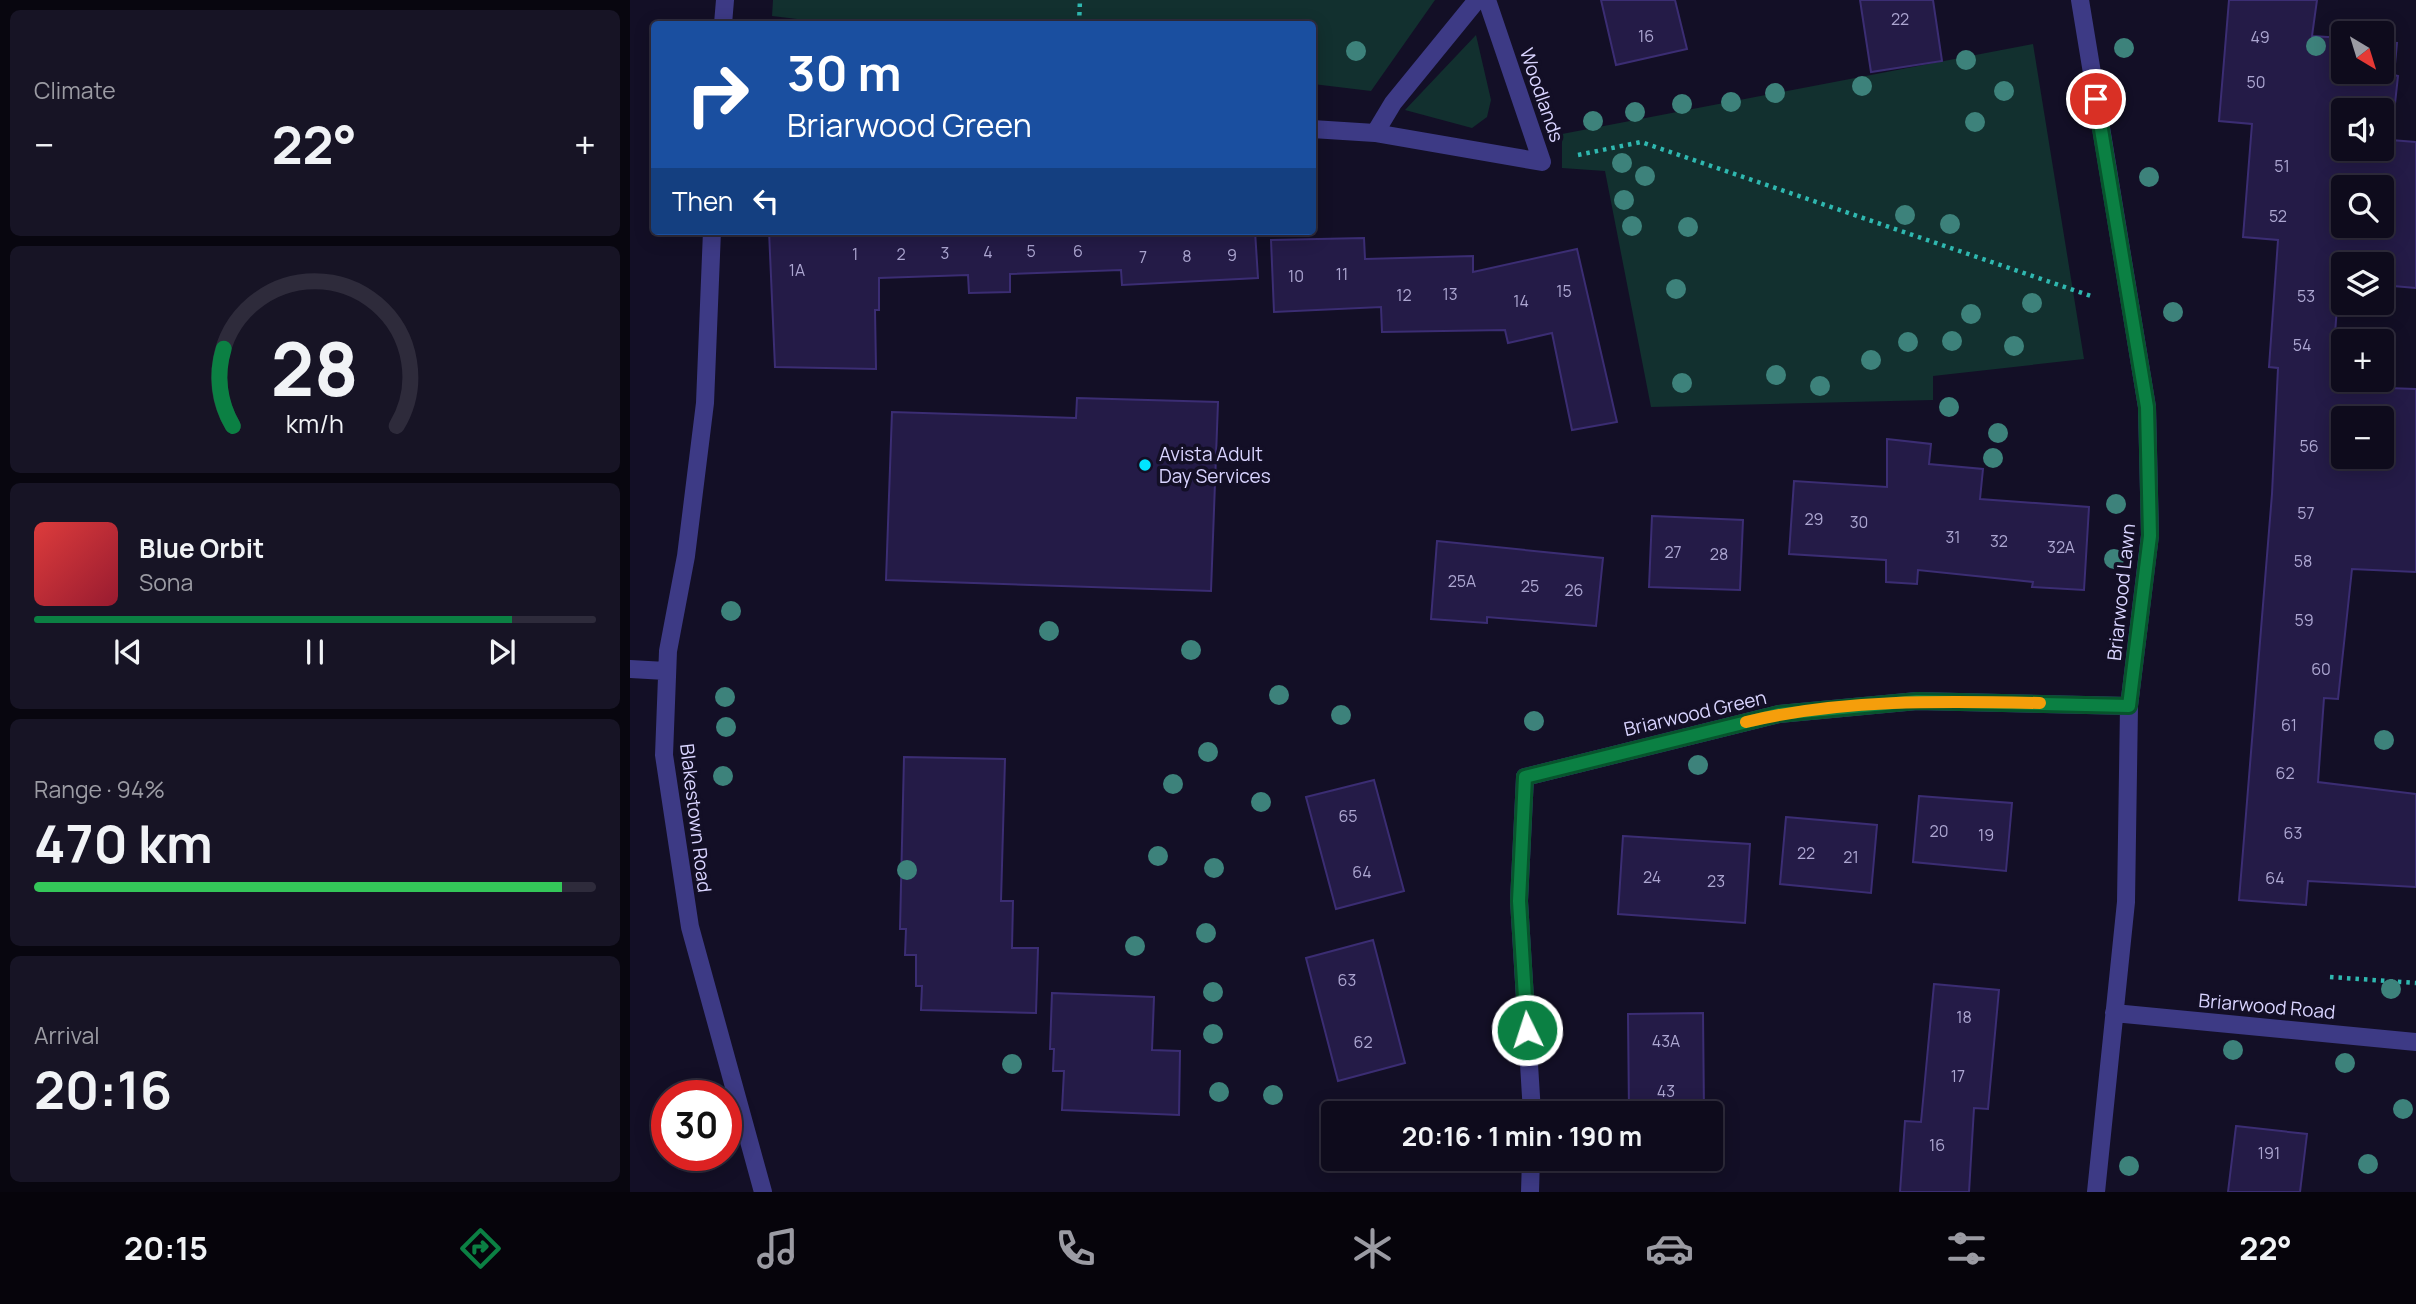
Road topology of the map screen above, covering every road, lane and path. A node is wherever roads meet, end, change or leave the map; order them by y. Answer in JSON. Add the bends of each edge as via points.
{"nodes":[{"id":1,"x":725,"y":0,"type":"edge"},
{"id":2,"x":1080,"y":0,"type":"edge"},
{"id":3,"x":1477,"y":0,"type":"edge"},
{"id":4,"x":1487,"y":0,"type":"edge"},
{"id":5,"x":2080,"y":0,"type":"edge"},
{"id":6,"x":723,"y":21,"type":"edge"},
{"id":7,"x":1079,"y":21,"type":"edge"},
{"id":8,"x":1316,"y":129,"type":"edge"},
{"id":9,"x":1375,"y":133,"type":"junction"},
{"id":10,"x":1542,"y":162,"type":"junction"},
{"id":11,"x":712,"y":235,"type":"edge"},
{"id":12,"x":2131,"y":312,"type":"junction"},
{"id":13,"x":630,"y":669,"type":"edge"},
{"id":14,"x":666,"y":671,"type":"junction"},
{"id":15,"x":2129,"y":706,"type":"junction"},
{"id":16,"x":2330,"y":977,"type":"dead end"},
{"id":17,"x":2416,"y":983,"type":"edge"},
{"id":18,"x":2114,"y":1013,"type":"junction"},
{"id":19,"x":2416,"y":1042,"type":"edge"},
{"id":20,"x":1531,"y":1101,"type":"edge"},
{"id":21,"x":1531,"y":1171,"type":"edge"},
{"id":22,"x":764,"y":1192,"type":"edge"},
{"id":23,"x":1530,"y":1192,"type":"edge"},
{"id":24,"x":2096,"y":1192,"type":"edge"}],
"edges":[{"from":1,"to":6,"type":"street"},
{"from":2,"to":7,"type":"path"},
{"from":3,"to":9,"type":"street","via":[[1393,103]]},
{"from":4,"to":10,"type":"street","name":"Woodlands"},
{"from":5,"to":12,"type":"street","name":"Briarwood Lawn"},
{"from":8,"to":9,"type":"street","name":"Woodlands"},
{"from":9,"to":10,"type":"street","name":"Woodlands"},
{"from":10,"to":12,"type":"path","via":[[1641,142]]},
{"from":11,"to":14,"type":"street","name":"Blakestown Road","via":[[705,403]]},
{"from":12,"to":15,"type":"street","name":"Briarwood Lawn","via":[[2147,407],[2150,536]]},
{"from":13,"to":14,"type":"street"},
{"from":14,"to":22,"type":"street","name":"Blakestown Road","via":[[664,755],[690,927]]},
{"from":15,"to":18,"type":"street","name":"Briarwood Lawn","via":[[2126,902]]},
{"from":15,"to":20,"type":"street","name":"Briarwood Green","via":[[1917,701],[1779,714],[1525,777],[1519,901]]},
{"from":16,"to":17,"type":"path"},
{"from":18,"to":19,"type":"street","name":"Briarwood Road"},
{"from":18,"to":24,"type":"street","name":"Briarwood Lawn"},
{"from":21,"to":23,"type":"street"}]}
